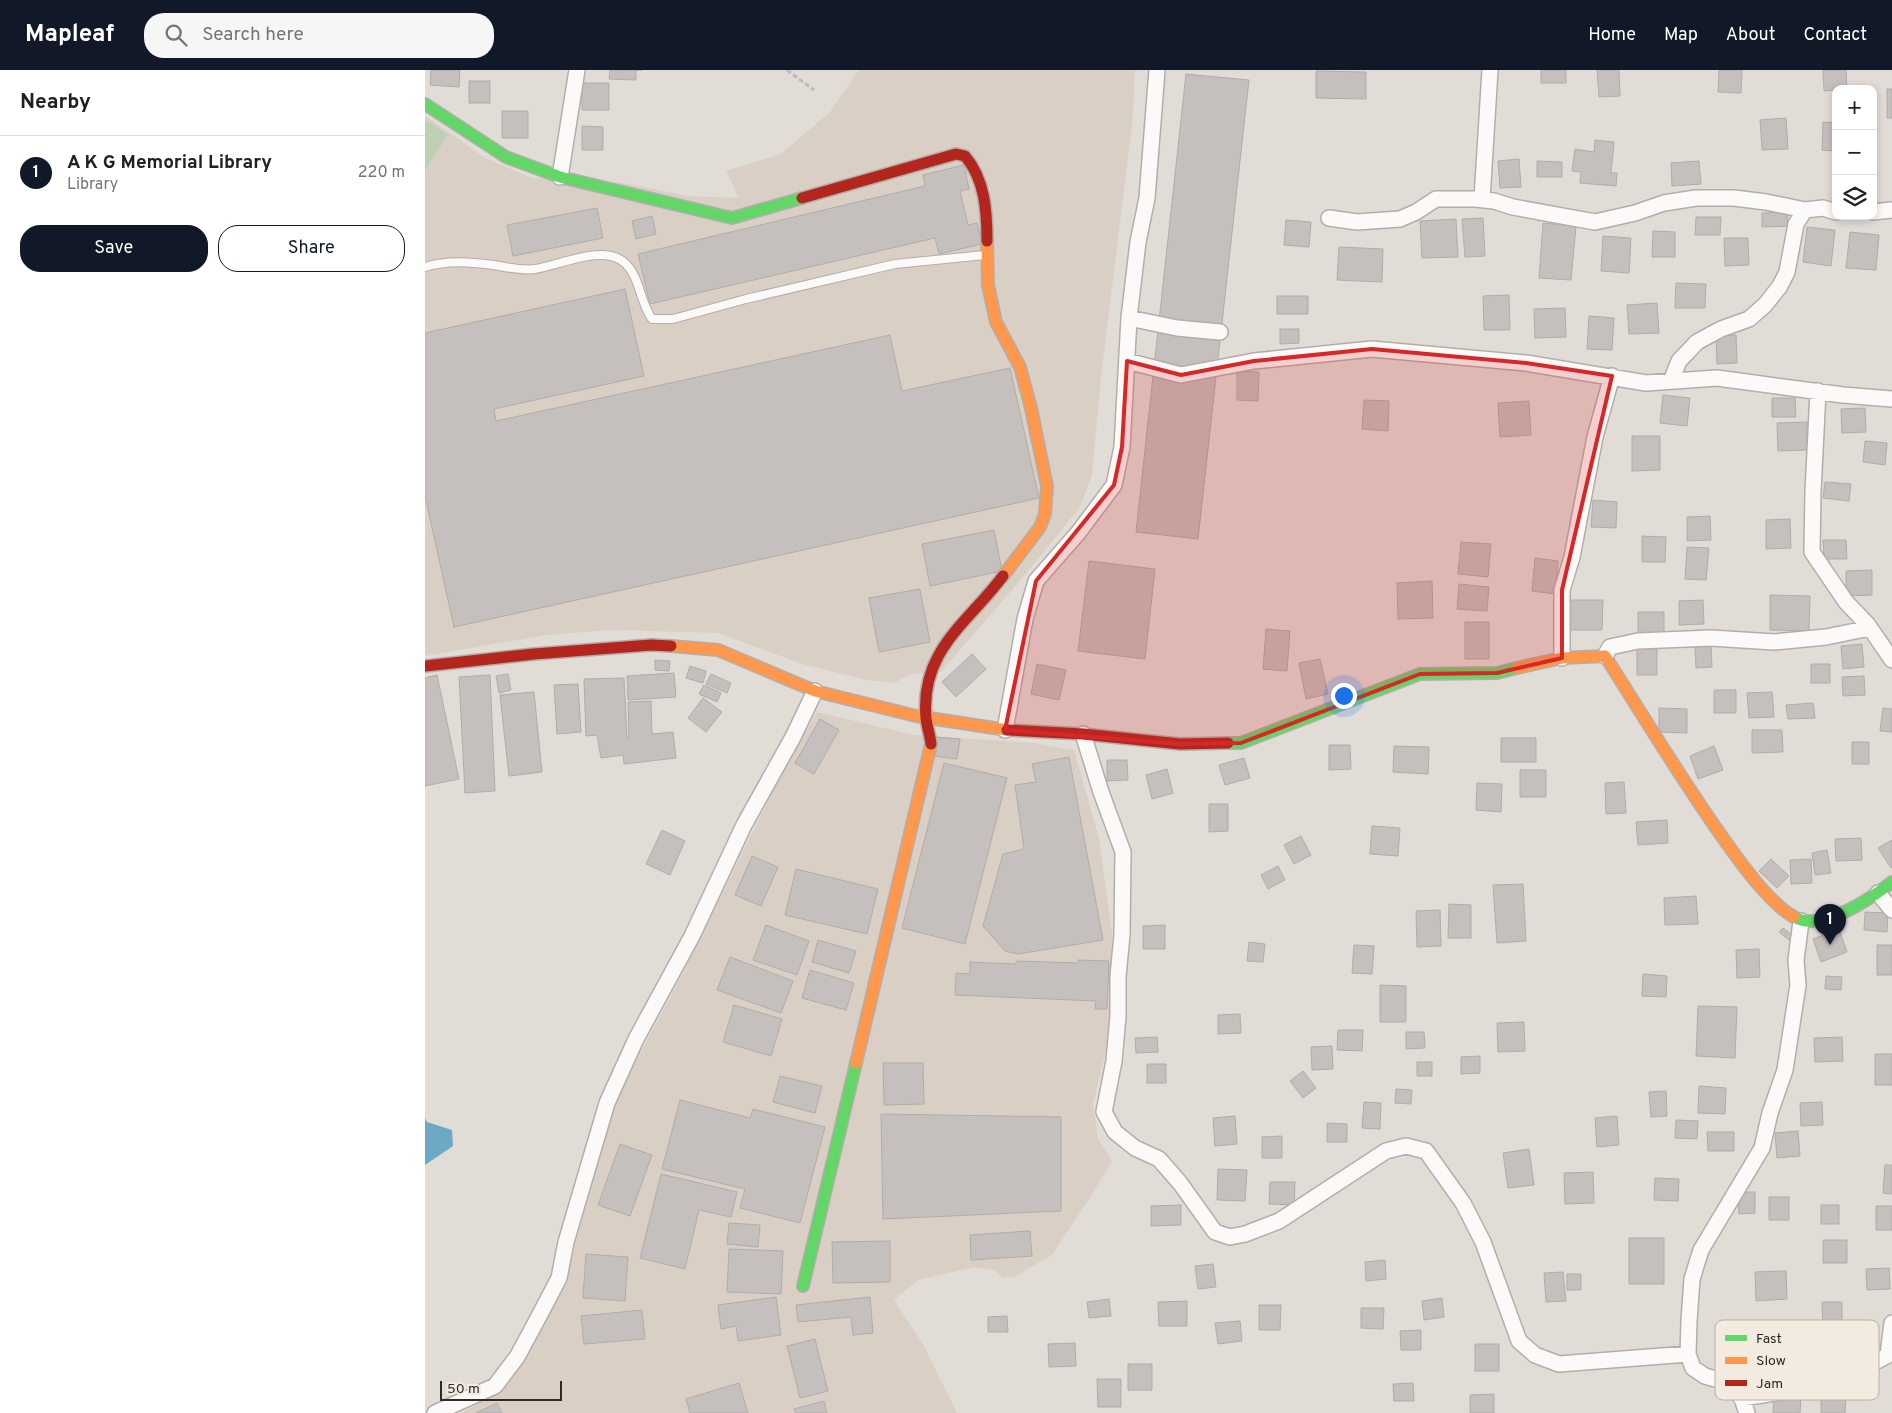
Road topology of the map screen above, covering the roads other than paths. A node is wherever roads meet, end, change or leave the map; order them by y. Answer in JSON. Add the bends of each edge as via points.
{"nodes":[{"id":1,"x":577,"y":70,"type":"edge"},
{"id":2,"x":1157,"y":70,"type":"edge"},
{"id":3,"x":1489,"y":70,"type":"edge"},
{"id":4,"x":425,"y":104,"type":"edge"},
{"id":5,"x":560,"y":177,"type":"junction"},
{"id":6,"x":1482,"y":200,"type":"junction"},
{"id":7,"x":1805,"y":210,"type":"junction"},
{"id":8,"x":1892,"y":210,"type":"edge"},
{"id":9,"x":1832,"y":211,"type":"edge"},
{"id":10,"x":1877,"y":212,"type":"edge"},
{"id":11,"x":1329,"y":218,"type":"dead end"},
{"id":12,"x":989,"y":254,"type":"junction"},
{"id":13,"x":425,"y":267,"type":"edge"},
{"id":14,"x":1129,"y":318,"type":"junction"},
{"id":15,"x":1220,"y":332,"type":"dead end"},
{"id":16,"x":1127,"y":361,"type":"junction"},
{"id":17,"x":1612,"y":376,"type":"junction"},
{"id":18,"x":1671,"y":381,"type":"junction"},
{"id":19,"x":1818,"y":391,"type":"junction"},
{"id":20,"x":1892,"y":399,"type":"edge"},
{"id":21,"x":1870,"y":628,"type":"junction"},
{"id":22,"x":1605,"y":656,"type":"junction"},
{"id":23,"x":1562,"y":658,"type":"junction"},
{"id":24,"x":1892,"y":660,"type":"edge"},
{"id":25,"x":425,"y":666,"type":"edge"},
{"id":26,"x":815,"y":691,"type":"junction"},
{"id":27,"x":926,"y":717,"type":"junction"},
{"id":28,"x":1005,"y":730,"type":"junction"},
{"id":29,"x":1083,"y":734,"type":"junction"},
{"id":30,"x":1892,"y":882,"type":"edge"},
{"id":31,"x":1878,"y":893,"type":"junction"},
{"id":32,"x":1892,"y":910,"type":"edge"},
{"id":33,"x":1801,"y":921,"type":"junction"},
{"id":34,"x":803,"y":1286,"type":"dead end"},
{"id":35,"x":1892,"y":1325,"type":"edge"},
{"id":36,"x":1688,"y":1354,"type":"junction"},
{"id":37,"x":1879,"y":1360,"type":"edge"},
{"id":38,"x":1715,"y":1379,"type":"edge"},
{"id":39,"x":1742,"y":1400,"type":"edge"},
{"id":40,"x":435,"y":1413,"type":"edge"},
{"id":41,"x":1747,"y":1413,"type":"edge"}],
"edges":[{"from":1,"to":5,"type":"street"},
{"from":2,"to":14,"type":"street","via":[[1147,198]]},
{"from":3,"to":6,"type":"street"},
{"from":4,"to":5,"type":"street","via":[[506,156]]},
{"from":5,"to":12,"type":"street","via":[[732,218],[956,154],[965,156],[971,163],[981,187]]},
{"from":6,"to":7,"type":"street","via":[[1595,222],[1664,203],[1696,198],[1742,199]]},
{"from":6,"to":11,"type":"street","via":[[1436,200],[1400,219],[1386,221],[1357,222]]},
{"from":7,"to":9,"type":"street","via":[[1823,208]]},
{"from":7,"to":18,"type":"street","via":[[1796,224],[1787,272],[1780,286],[1749,319],[1697,342],[1679,361]]},
{"from":8,"to":10,"type":"street"},
{"from":12,"to":13,"type":"lane","via":[[895,264],[673,319],[652,319],[626,263],[610,255],[533,269],[441,262]]},
{"from":12,"to":27,"type":"street","via":[[989,285],[996,322],[1020,367],[1031,408],[1047,486],[1045,514],[1040,527],[992,591],[945,643],[934,663],[928,685]]},
{"from":14,"to":15,"type":"street","via":[[1177,328]]},
{"from":14,"to":16,"type":"street"},
{"from":16,"to":17,"type":"street","via":[[1181,375],[1254,361],[1372,349],[1526,363]]},
{"from":16,"to":28,"type":"street","via":[[1122,447],[1114,485],[1036,581],[1025,619]]},
{"from":17,"to":18,"type":"street","via":[[1646,383]]},
{"from":17,"to":23,"type":"street","via":[[1562,590]]},
{"from":18,"to":19,"type":"street","via":[[1717,378]]},
{"from":19,"to":20,"type":"street"},
{"from":19,"to":21,"type":"street","via":[[1812,552],[1846,602]]},
{"from":21,"to":22,"type":"street","via":[[1826,637],[1774,642],[1711,638],[1638,641],[1610,648]]},
{"from":21,"to":24,"type":"street"},
{"from":22,"to":23,"type":"street"},
{"from":22,"to":33,"type":"street","via":[[1695,798],[1744,868],[1785,912]]},
{"from":23,"to":29,"type":"street","via":[[1497,673],[1420,674],[1241,743],[1180,744]]},
{"from":25,"to":26,"type":"street","via":[[651,645],[717,650]]},
{"from":26,"to":27,"type":"street"},
{"from":26,"to":40,"type":"street","via":[[743,825],[692,936],[636,1040],[607,1103],[566,1242],[559,1278],[537,1320],[517,1357],[495,1386]]},
{"from":27,"to":28,"type":"street"},
{"from":27,"to":34,"type":"street","via":[[931,743]]},
{"from":28,"to":29,"type":"street"},
{"from":29,"to":36,"type":"street","via":[[1123,852],[1118,1016],[1114,1061],[1104,1112],[1115,1132],[1135,1148],[1159,1159],[1215,1232],[1230,1237],[1279,1221],[1386,1151],[1405,1146],[1426,1151],[1463,1202],[1483,1242],[1519,1341],[1535,1355],[1559,1364]]},
{"from":30,"to":31,"type":"street"},
{"from":31,"to":32,"type":"street"},
{"from":31,"to":33,"type":"street","via":[[1834,918]]},
{"from":33,"to":36,"type":"street","via":[[1796,960],[1798,985],[1785,1070],[1761,1148],[1701,1250],[1693,1279]]},
{"from":35,"to":37,"type":"street","via":[[1888,1355]]},
{"from":36,"to":38,"type":"street","via":[[1693,1368]]},
{"from":39,"to":41,"type":"street"}]}
